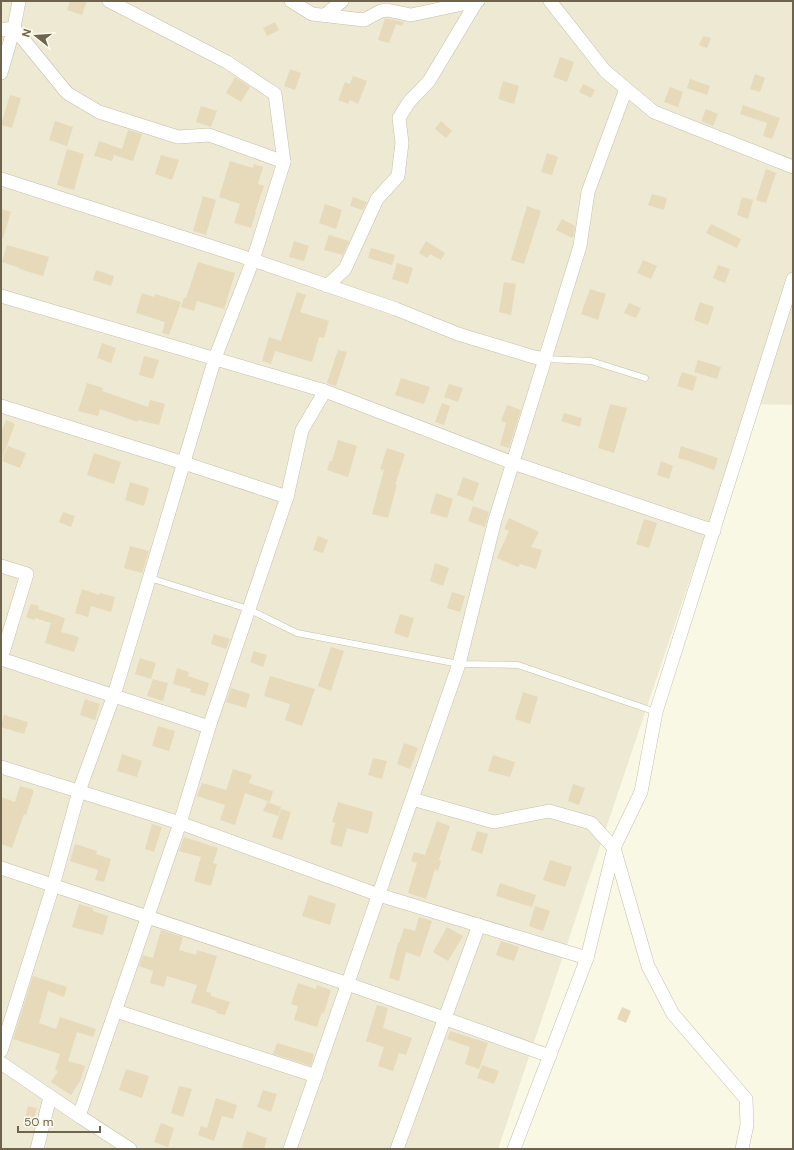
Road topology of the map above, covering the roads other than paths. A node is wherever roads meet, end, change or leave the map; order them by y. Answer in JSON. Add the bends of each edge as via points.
{"nodes":[{"id":1,"x":19,"y":1,"type":"edge"},
{"id":2,"x":109,"y":1,"type":"edge"},
{"id":3,"x":291,"y":1,"type":"edge"},
{"id":4,"x":342,"y":1,"type":"edge"},
{"id":5,"x":477,"y":1,"type":"edge"},
{"id":6,"x":550,"y":1,"type":"edge"},
{"id":7,"x":325,"y":15,"type":"junction"},
{"id":8,"x":14,"y":28,"type":"junction"},
{"id":9,"x":1,"y":30,"type":"edge"},
{"id":10,"x":1,"y":73,"type":"edge"},
{"id":11,"x":626,"y":89,"type":"junction"},
{"id":12,"x":284,"y":162,"type":"junction"},
{"id":13,"x":793,"y":167,"type":"edge"},
{"id":14,"x":1,"y":179,"type":"edge"},
{"id":15,"x":253,"y":260,"type":"junction"},
{"id":16,"x":793,"y":279,"type":"edge"},
{"id":17,"x":327,"y":286,"type":"junction"},
{"id":18,"x":1,"y":296,"type":"edge"},
{"id":19,"x":215,"y":358,"type":"junction"},
{"id":20,"x":546,"y":359,"type":"junction"},
{"id":21,"x":645,"y":378,"type":"dead end"},
{"id":22,"x":325,"y":391,"type":"junction"},
{"id":23,"x":1,"y":406,"type":"edge"},
{"id":24,"x":184,"y":463,"type":"junction"},
{"id":25,"x":513,"y":463,"type":"junction"},
{"id":26,"x":286,"y":496,"type":"junction"},
{"id":27,"x":714,"y":531,"type":"junction"},
{"id":28,"x":1,"y":566,"type":"edge"},
{"id":29,"x":150,"y":578,"type":"junction"},
{"id":30,"x":248,"y":609,"type":"junction"},
{"id":31,"x":1,"y":659,"type":"edge"},
{"id":32,"x":459,"y":664,"type":"junction"},
{"id":33,"x":114,"y":695,"type":"junction"},
{"id":34,"x":656,"y":712,"type":"junction"},
{"id":35,"x":209,"y":727,"type":"junction"},
{"id":36,"x":1,"y":767,"type":"edge"},
{"id":37,"x":79,"y":792,"type":"junction"},
{"id":38,"x":412,"y":798,"type":"junction"},
{"id":39,"x":180,"y":823,"type":"junction"},
{"id":40,"x":614,"y":848,"type":"junction"},
{"id":41,"x":1,"y":868,"type":"edge"},
{"id":42,"x":53,"y":886,"type":"junction"},
{"id":43,"x":379,"y":895,"type":"junction"},
{"id":44,"x":148,"y":917,"type":"junction"},
{"id":45,"x":479,"y":925,"type":"junction"},
{"id":46,"x":587,"y":958,"type":"junction"},
{"id":47,"x":348,"y":984,"type":"junction"},
{"id":48,"x":116,"y":1011,"type":"junction"},
{"id":49,"x":445,"y":1018,"type":"junction"},
{"id":50,"x":1,"y":1052,"type":"edge"},
{"id":51,"x":550,"y":1056,"type":"junction"},
{"id":52,"x":1,"y":1063,"type":"edge"},
{"id":53,"x":316,"y":1076,"type":"junction"},
{"id":54,"x":50,"y":1097,"type":"junction"},
{"id":55,"x":79,"y":1116,"type":"junction"},
{"id":56,"x":37,"y":1149,"type":"edge"},
{"id":57,"x":130,"y":1149,"type":"edge"},
{"id":58,"x":290,"y":1149,"type":"edge"},
{"id":59,"x":397,"y":1149,"type":"edge"},
{"id":60,"x":514,"y":1149,"type":"edge"},
{"id":61,"x":742,"y":1149,"type":"edge"}],
"edges":[{"from":1,"to":8,"type":"street"},
{"from":2,"to":12,"type":"street","via":[[227,62],[275,94]]},
{"from":3,"to":7,"type":"street","via":[[312,14]]},
{"from":4,"to":7,"type":"street"},
{"from":5,"to":7,"type":"street","via":[[411,14],[381,11],[364,20]]},
{"from":5,"to":17,"type":"street","via":[[429,81],[409,102],[399,118],[402,143],[398,176],[377,199],[345,269]]},
{"from":6,"to":11,"type":"street","via":[[605,71]]},
{"from":8,"to":9,"type":"street"},
{"from":8,"to":10,"type":"street"},
{"from":8,"to":12,"type":"street","via":[[67,93],[99,112],[178,136],[209,135]]},
{"from":11,"to":13,"type":"street","via":[[654,112]]},
{"from":11,"to":20,"type":"street","via":[[588,192],[580,246]]},
{"from":12,"to":15,"type":"street"},
{"from":14,"to":15,"type":"street"},
{"from":15,"to":17,"type":"street"},
{"from":15,"to":19,"type":"street"},
{"from":16,"to":27,"type":"street"},
{"from":17,"to":20,"type":"street","via":[[396,309],[458,334]]},
{"from":18,"to":19,"type":"street"},
{"from":19,"to":22,"type":"street"},
{"from":19,"to":24,"type":"street"},
{"from":20,"to":21,"type":"lane","via":[[591,361]]},
{"from":20,"to":25,"type":"street"},
{"from":22,"to":25,"type":"street"},
{"from":22,"to":26,"type":"street","via":[[302,430]]},
{"from":23,"to":24,"type":"street"},
{"from":24,"to":26,"type":"street"},
{"from":24,"to":29,"type":"street"},
{"from":25,"to":27,"type":"street"},
{"from":25,"to":32,"type":"street","via":[[495,520]]},
{"from":26,"to":30,"type":"street"},
{"from":27,"to":34,"type":"street"},
{"from":28,"to":31,"type":"street","via":[[27,574]]},
{"from":29,"to":30,"type":"lane"},
{"from":29,"to":33,"type":"street"},
{"from":30,"to":32,"type":"lane","via":[[297,633]]},
{"from":30,"to":35,"type":"street"},
{"from":31,"to":33,"type":"street"},
{"from":32,"to":34,"type":"lane","via":[[518,665]]},
{"from":32,"to":38,"type":"street"},
{"from":33,"to":35,"type":"street"},
{"from":33,"to":37,"type":"street"},
{"from":34,"to":40,"type":"street","via":[[641,792]]},
{"from":35,"to":39,"type":"street"},
{"from":36,"to":37,"type":"street"},
{"from":37,"to":39,"type":"street"},
{"from":37,"to":42,"type":"street"},
{"from":38,"to":40,"type":"street","via":[[494,822],[549,812],[591,823]]},
{"from":38,"to":43,"type":"street"},
{"from":39,"to":43,"type":"street"},
{"from":39,"to":44,"type":"street"},
{"from":40,"to":46,"type":"street"},
{"from":40,"to":61,"type":"street","via":[[648,966],[673,1014],[746,1098],[747,1125]]},
{"from":41,"to":42,"type":"street"},
{"from":42,"to":44,"type":"street"},
{"from":42,"to":50,"type":"street"},
{"from":43,"to":45,"type":"street"},
{"from":43,"to":47,"type":"street"},
{"from":44,"to":47,"type":"street"},
{"from":44,"to":48,"type":"street"},
{"from":45,"to":46,"type":"street"},
{"from":45,"to":49,"type":"street"},
{"from":46,"to":51,"type":"street"},
{"from":47,"to":49,"type":"street"},
{"from":47,"to":53,"type":"street"},
{"from":48,"to":53,"type":"street"},
{"from":48,"to":55,"type":"street"},
{"from":49,"to":51,"type":"street"},
{"from":49,"to":59,"type":"street"},
{"from":51,"to":60,"type":"street"},
{"from":52,"to":54,"type":"street"},
{"from":53,"to":58,"type":"street"},
{"from":54,"to":55,"type":"street"},
{"from":54,"to":56,"type":"street"},
{"from":55,"to":57,"type":"street"}]}
